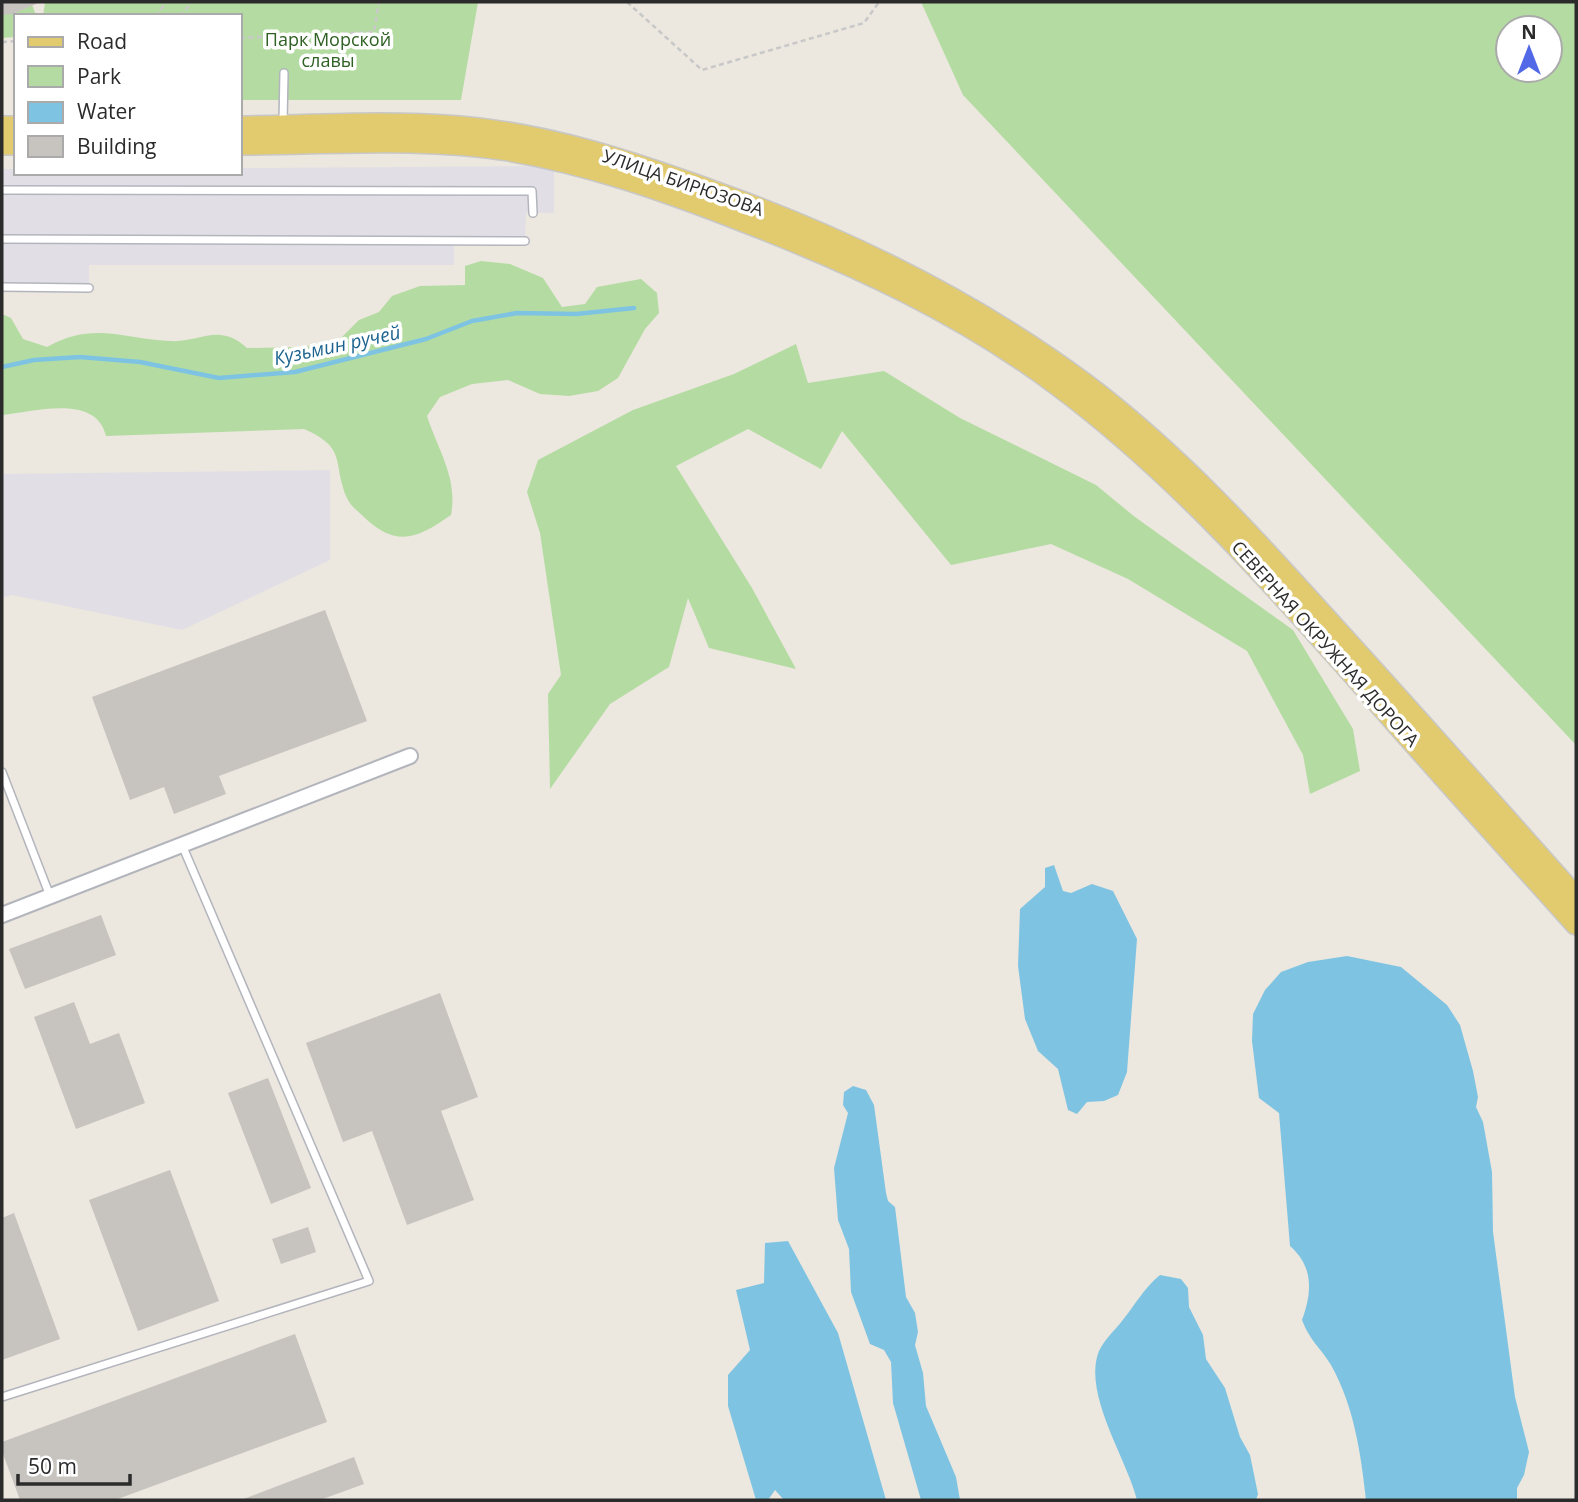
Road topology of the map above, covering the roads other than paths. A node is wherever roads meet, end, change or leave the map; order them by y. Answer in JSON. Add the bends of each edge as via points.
{"nodes":[{"id":1,"x":284,"y":73,"type":"dead end"},
{"id":2,"x":283,"y":126,"type":"junction"},
{"id":3,"x":242,"y":127,"type":"edge"},
{"id":4,"x":242,"y":144,"type":"edge"},
{"id":5,"x":2,"y":190,"type":"edge"},
{"id":6,"x":533,"y":213,"type":"dead end"},
{"id":7,"x":2,"y":239,"type":"edge"},
{"id":8,"x":525,"y":241,"type":"dead end"},
{"id":9,"x":2,"y":287,"type":"edge"},
{"id":10,"x":89,"y":288,"type":"dead end"},
{"id":11,"x":1055,"y":383,"type":"joint"},
{"id":12,"x":1084,"y":384,"type":"joint"},
{"id":13,"x":410,"y":756,"type":"dead end"},
{"id":14,"x":2,"y":772,"type":"edge"},
{"id":15,"x":182,"y":845,"type":"junction"},
{"id":16,"x":50,"y":896,"type":"junction"},
{"id":17,"x":1576,"y":898,"type":"edge"},
{"id":18,"x":2,"y":915,"type":"edge"},
{"id":19,"x":1576,"y":924,"type":"edge"},
{"id":20,"x":2,"y":1397,"type":"edge"}],
"edges":[{"from":1,"to":2,"type":"lane"},
{"from":2,"to":3,"type":"main road","name":"УЛИЦА БИРЮЗОВА"},
{"from":2,"to":12,"type":"main road","name":"УЛИЦА БИРЮЗОВА","via":[[457,127],[541,140],[629,162],[828,236],[920,279],[1002,327]]},
{"from":4,"to":11,"type":"main road","name":"УЛИЦА БИРЮЗОВА","via":[[464,144],[520,152],[609,175],[716,210],[889,282]]},
{"from":5,"to":6,"type":"lane","via":[[532,191]]},
{"from":7,"to":8,"type":"lane"},
{"from":9,"to":10,"type":"lane"},
{"from":11,"to":19,"type":"main road","name":"СЕВЕРНАЯ ОКРУЖНАЯ ДОРОГА","via":[[1116,431],[1270,579]]},
{"from":12,"to":17,"type":"main road","name":"СЕВЕРНАЯ ОКРУЖНАЯ ДОРОГА","via":[[1142,432],[1274,561]]},
{"from":13,"to":15,"type":"street"},
{"from":14,"to":16,"type":"lane"},
{"from":15,"to":16,"type":"street"},
{"from":15,"to":20,"type":"lane","via":[[369,1281]]},
{"from":16,"to":18,"type":"street"}]}
